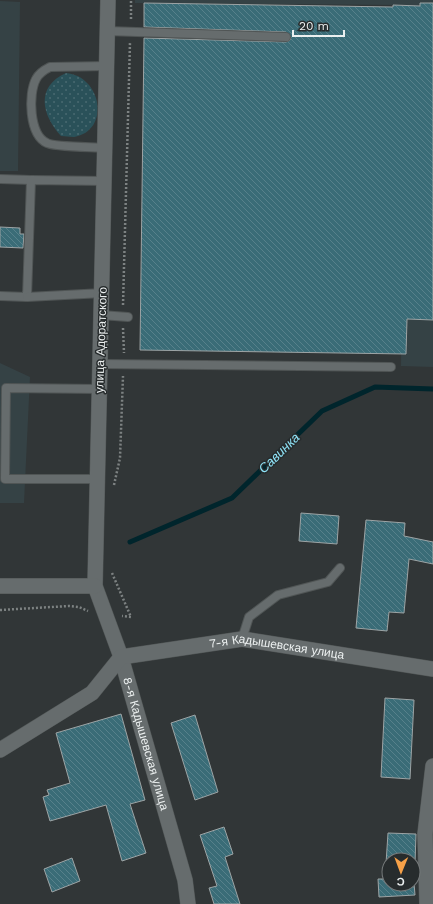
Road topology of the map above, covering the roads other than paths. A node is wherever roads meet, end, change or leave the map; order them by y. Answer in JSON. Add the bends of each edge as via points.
{"nodes":[{"id":1,"x":108,"y":0,"type":"edge"},
{"id":2,"x":107,"y":31,"type":"junction"},
{"id":3,"x":286,"y":36,"type":"dead end"},
{"id":4,"x":107,"y":66,"type":"junction"},
{"id":5,"x":105,"y":148,"type":"junction"},
{"id":6,"x":0,"y":179,"type":"edge"},
{"id":7,"x":31,"y":180,"type":"junction"},
{"id":8,"x":104,"y":181,"type":"junction"},
{"id":9,"x":103,"y":293,"type":"junction"},
{"id":10,"x":0,"y":296,"type":"edge"},
{"id":11,"x":27,"y":297,"type":"junction"},
{"id":12,"x":101,"y":315,"type":"junction"},
{"id":13,"x":128,"y":317,"type":"dead end"},
{"id":14,"x":100,"y":364,"type":"junction"},
{"id":15,"x":391,"y":366,"type":"dead end"},
{"id":16,"x":3,"y":388,"type":"edge"},
{"id":17,"x":100,"y":389,"type":"junction"},
{"id":18,"x":3,"y":478,"type":"edge"},
{"id":19,"x":97,"y":479,"type":"junction"},
{"id":20,"x":340,"y":568,"type":"dead end"},
{"id":21,"x":0,"y":586,"type":"edge"},
{"id":22,"x":95,"y":586,"type":"junction"},
{"id":23,"x":242,"y":639,"type":"junction"},
{"id":24,"x":121,"y":657,"type":"junction"},
{"id":25,"x":433,"y":669,"type":"edge"},
{"id":26,"x":0,"y":750,"type":"edge"},
{"id":27,"x":433,"y":766,"type":"edge"},
{"id":28,"x":188,"y":904,"type":"edge"},
{"id":29,"x":427,"y":904,"type":"edge"}],
"edges":[{"from":1,"to":2,"type":"street","name":"улица Адоратского"},
{"from":2,"to":3,"type":"lane"},
{"from":2,"to":4,"type":"street","name":"улица Адоратского"},
{"from":4,"to":5,"type":"street","name":"улица Адоратского"},
{"from":4,"to":5,"type":"lane","via":[[50,67],[35,80],[32,100],[32,121],[37,136],[48,144]]},
{"from":5,"to":8,"type":"street","name":"улица Адоратского"},
{"from":6,"to":7,"type":"lane"},
{"from":7,"to":8,"type":"lane"},
{"from":7,"to":11,"type":"lane"},
{"from":8,"to":9,"type":"street","name":"улица Адоратского"},
{"from":9,"to":11,"type":"lane"},
{"from":9,"to":12,"type":"street","name":"улица Адоратского"},
{"from":10,"to":11,"type":"lane"},
{"from":12,"to":13,"type":"lane"},
{"from":12,"to":14,"type":"street","name":"улица Адоратского"},
{"from":14,"to":15,"type":"lane"},
{"from":14,"to":17,"type":"street","name":"улица Адоратского"},
{"from":16,"to":17,"type":"lane"},
{"from":16,"to":18,"type":"lane"},
{"from":17,"to":19,"type":"street","name":"улица Адоратского"},
{"from":18,"to":19,"type":"lane"},
{"from":19,"to":22,"type":"street","name":"улица Адоратского"},
{"from":20,"to":23,"type":"lane","via":[[328,582],[278,595],[249,617]]},
{"from":21,"to":22,"type":"street"},
{"from":22,"to":24,"type":"street","name":"8-я Кадышевская улица"},
{"from":23,"to":24,"type":"street","name":"7-я Кадышевская улица"},
{"from":23,"to":25,"type":"street","name":"7-я Кадышевская улица"},
{"from":24,"to":26,"type":"street","via":[[92,693]]},
{"from":24,"to":28,"type":"street","name":"8-я Кадышевская улица","via":[[184,880]]},
{"from":27,"to":29,"type":"street","via":[[425,834]]}]}
